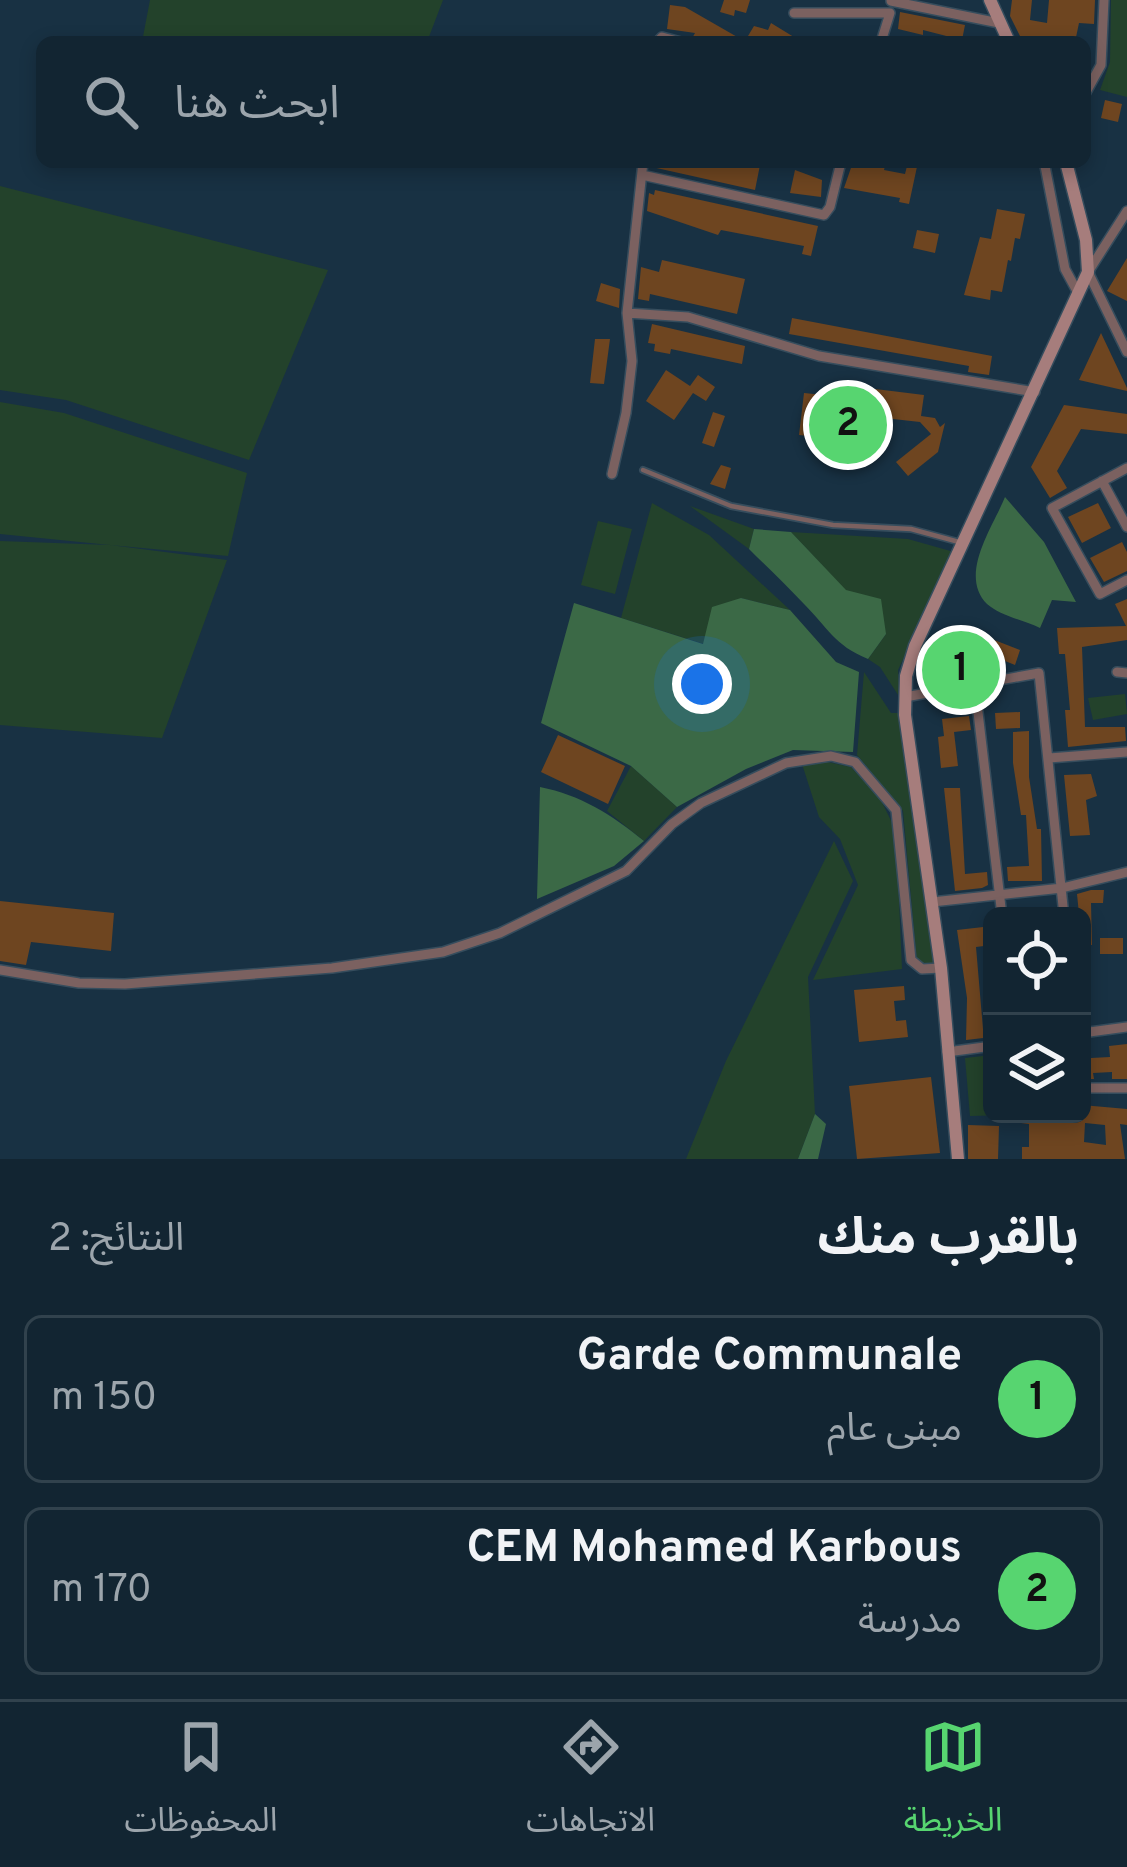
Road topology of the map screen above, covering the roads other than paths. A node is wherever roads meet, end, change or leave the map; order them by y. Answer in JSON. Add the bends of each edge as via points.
{"nodes":[{"id":1,"x":990,"y":0,"type":"edge"},
{"id":2,"x":1104,"y":0,"type":"edge"},
{"id":3,"x":890,"y":5,"type":"edge"},
{"id":4,"x":794,"y":13,"type":"dead end"},
{"id":5,"x":999,"y":23,"type":"junction"},
{"id":6,"x":882,"y":36,"type":"edge"},
{"id":7,"x":1006,"y":36,"type":"edge"},
{"id":8,"x":1091,"y":83,"type":"edge"},
{"id":9,"x":643,"y":168,"type":"edge"},
{"id":10,"x":840,"y":168,"type":"edge"},
{"id":11,"x":1046,"y":168,"type":"edge"},
{"id":12,"x":1068,"y":168,"type":"edge"},
{"id":13,"x":642,"y":175,"type":"junction"},
{"id":14,"x":1127,"y":212,"type":"edge"},
{"id":15,"x":1088,"y":272,"type":"junction"},
{"id":16,"x":1078,"y":293,"type":"junction"},
{"id":17,"x":627,"y":313,"type":"junction"},
{"id":18,"x":1127,"y":352,"type":"edge"},
{"id":19,"x":1035,"y":392,"type":"junction"},
{"id":20,"x":1127,"y":468,"type":"edge"},
{"id":21,"x":643,"y":470,"type":"dead end"},
{"id":22,"x":612,"y":474,"type":"dead end"},
{"id":23,"x":1102,"y":481,"type":"junction"},
{"id":24,"x":1126,"y":525,"type":"edge"},
{"id":25,"x":964,"y":544,"type":"junction"},
{"id":26,"x":1127,"y":580,"type":"edge"},
{"id":27,"x":975,"y":687,"type":"junction"},
{"id":28,"x":905,"y":698,"type":"junction"},
{"id":29,"x":1127,"y":752,"type":"edge"},
{"id":30,"x":1049,"y":758,"type":"junction"},
{"id":31,"x":1127,"y":872,"type":"edge"},
{"id":32,"x":1061,"y":889,"type":"junction"},
{"id":33,"x":1000,"y":896,"type":"junction"},
{"id":34,"x":932,"y":902,"type":"junction"},
{"id":35,"x":1001,"y":907,"type":"edge"},
{"id":36,"x":1063,"y":907,"type":"edge"},
{"id":37,"x":941,"y":968,"type":"junction"},
{"id":38,"x":0,"y":970,"type":"edge"},
{"id":39,"x":1127,"y":1028,"type":"edge"},
{"id":40,"x":1091,"y":1032,"type":"edge"},
{"id":41,"x":983,"y":1047,"type":"edge"},
{"id":42,"x":947,"y":1052,"type":"junction"},
{"id":43,"x":1091,"y":1088,"type":"edge"},
{"id":44,"x":1127,"y":1088,"type":"edge"},
{"id":45,"x":958,"y":1159,"type":"edge"}],
"edges":[{"from":1,"to":5,"type":"street"},
{"from":2,"to":8,"type":"street","via":[[1101,64]]},
{"from":3,"to":4,"type":"street"},
{"from":3,"to":5,"type":"street"},
{"from":3,"to":6,"type":"street"},
{"from":5,"to":7,"type":"street"},
{"from":9,"to":13,"type":"street"},
{"from":10,"to":13,"type":"street","via":[[824,215]]},
{"from":11,"to":16,"type":"street","via":[[1065,269]]},
{"from":12,"to":15,"type":"street"},
{"from":13,"to":17,"type":"street"},
{"from":14,"to":15,"type":"street"},
{"from":15,"to":16,"type":"street"},
{"from":15,"to":18,"type":"street"},
{"from":16,"to":19,"type":"street"},
{"from":17,"to":19,"type":"street","via":[[688,316],[819,356]]},
{"from":17,"to":22,"type":"street","via":[[632,361]]},
{"from":19,"to":25,"type":"street"},
{"from":20,"to":23,"type":"street"},
{"from":21,"to":25,"type":"lane","via":[[731,506]]},
{"from":23,"to":24,"type":"street"},
{"from":23,"to":26,"type":"street","via":[[1052,508],[1100,594]]},
{"from":25,"to":28,"type":"street","via":[[915,646]]},
{"from":27,"to":28,"type":"street"},
{"from":27,"to":30,"type":"street","via":[[1039,674]]},
{"from":27,"to":33,"type":"street"},
{"from":28,"to":34,"type":"street"},
{"from":29,"to":30,"type":"street"},
{"from":30,"to":32,"type":"street"},
{"from":31,"to":32,"type":"street"},
{"from":32,"to":33,"type":"street"},
{"from":32,"to":36,"type":"street"},
{"from":33,"to":34,"type":"street"},
{"from":33,"to":35,"type":"street"},
{"from":34,"to":37,"type":"street"},
{"from":37,"to":38,"type":"street","via":[[911,960],[896,810],[855,762],[831,756],[786,763],[701,803],[626,871],[443,952],[124,984]]},
{"from":37,"to":42,"type":"street"},
{"from":39,"to":40,"type":"street"},
{"from":41,"to":42,"type":"street"},
{"from":42,"to":45,"type":"street"},
{"from":43,"to":44,"type":"street"}]}
